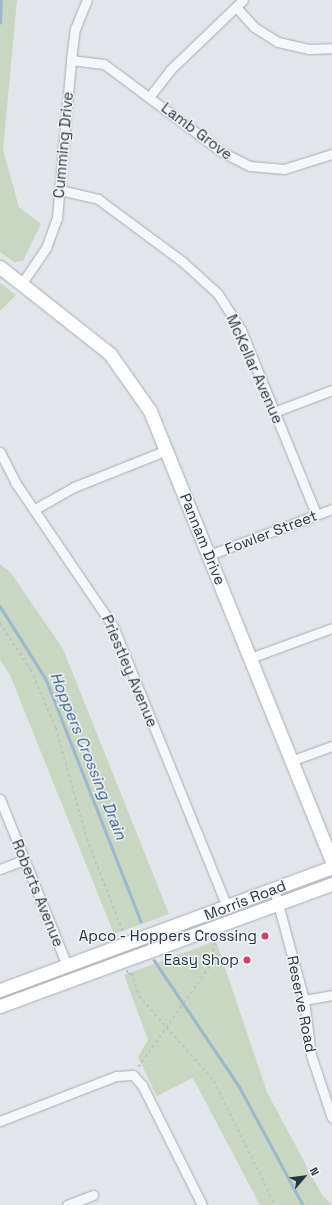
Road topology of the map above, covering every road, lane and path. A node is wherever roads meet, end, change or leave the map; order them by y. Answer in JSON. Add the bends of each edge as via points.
{"nodes":[{"id":1,"x":87,"y":0,"type":"edge"},
{"id":2,"x":243,"y":0,"type":"edge"},
{"id":3,"x":236,"y":7,"type":"junction"},
{"id":4,"x":332,"y":48,"type":"edge"},
{"id":5,"x":71,"y":60,"type":"junction"},
{"id":6,"x":150,"y":96,"type":"junction"},
{"id":7,"x":332,"y":154,"type":"edge"},
{"id":8,"x":60,"y":190,"type":"junction"},
{"id":9,"x":0,"y":267,"type":"edge"},
{"id":10,"x":22,"y":283,"type":"junction"},
{"id":11,"x":332,"y":390,"type":"edge"},
{"id":12,"x":274,"y":412,"type":"junction"},
{"id":13,"x":167,"y":450,"type":"junction"},
{"id":14,"x":0,"y":452,"type":"edge"},
{"id":15,"x":332,"y":508,"type":"edge"},
{"id":16,"x":35,"y":509,"type":"junction"},
{"id":17,"x":316,"y":514,"type":"junction"},
{"id":18,"x":209,"y":555,"type":"junction"},
{"id":19,"x":0,"y":624,"type":"edge"},
{"id":20,"x":332,"y":628,"type":"edge"},
{"id":21,"x":250,"y":658,"type":"junction"},
{"id":22,"x":332,"y":746,"type":"edge"},
{"id":23,"x":291,"y":761,"type":"junction"},
{"id":24,"x":0,"y":799,"type":"edge"},
{"id":25,"x":24,"y":860,"type":"junction"},
{"id":26,"x":332,"y":862,"type":"edge"},
{"id":27,"x":332,"y":867,"type":"edge"},
{"id":28,"x":0,"y":869,"type":"edge"},
{"id":29,"x":332,"y":884,"type":"edge"},
{"id":30,"x":274,"y":889,"type":"junction"},
{"id":31,"x":280,"y":903,"type":"junction"},
{"id":32,"x":227,"y":907,"type":"junction"},
{"id":33,"x":215,"y":942,"type":"dead end"},
{"id":34,"x":122,"y":947,"type":"junction"},
{"id":35,"x":124,"y":962,"type":"junction"},
{"id":36,"x":68,"y":966,"type":"junction"},
{"id":37,"x":72,"y":980,"type":"junction"},
{"id":38,"x":0,"y":990,"type":"edge"},
{"id":39,"x":332,"y":995,"type":"edge"},
{"id":40,"x":304,"y":1000,"type":"junction"},
{"id":41,"x":0,"y":1006,"type":"edge"},
{"id":42,"x":165,"y":1025,"type":"junction"},
{"id":43,"x":133,"y":1075,"type":"junction"},
{"id":44,"x":332,"y":1118,"type":"edge"},
{"id":45,"x":0,"y":1121,"type":"edge"},
{"id":46,"x":92,"y":1195,"type":"dead end"},
{"id":47,"x":67,"y":1205,"type":"edge"},
{"id":48,"x":202,"y":1205,"type":"edge"},
{"id":49,"x":275,"y":1205,"type":"edge"}],
"edges":[{"from":1,"to":5,"type":"street","name":"Cumming Drive","via":[[75,29]]},
{"from":2,"to":3,"type":"street"},
{"from":3,"to":4,"type":"street","via":[[254,27],[278,42],[308,49]]},
{"from":3,"to":6,"type":"street","via":[[170,70]]},
{"from":5,"to":6,"type":"street","name":"Lamb Grove","via":[[104,64]]},
{"from":5,"to":8,"type":"street","name":"Cumming Drive"},
{"from":6,"to":7,"type":"street","name":"Lamb Grove","via":[[222,152],[250,166],[284,169]]},
{"from":8,"to":10,"type":"street","name":"Cumming Drive","via":[[57,218],[46,248]]},
{"from":8,"to":12,"type":"street","name":"McKellar Avenue","via":[[98,198],[183,262],[218,294],[241,330]]},
{"from":9,"to":10,"type":"street","name":"Pannam Drive"},
{"from":10,"to":13,"type":"street","name":"Pannam Drive","via":[[110,354],[150,411]]},
{"from":11,"to":12,"type":"street"},
{"from":12,"to":17,"type":"street","name":"McKellar Avenue"},
{"from":13,"to":16,"type":"street","via":[[74,487]]},
{"from":13,"to":18,"type":"street","name":"Pannam Drive"},
{"from":14,"to":16,"type":"street","name":"Priestley Avenue"},
{"from":15,"to":17,"type":"street","name":"Fowler Street"},
{"from":16,"to":32,"type":"street","name":"Priestley Avenue","via":[[113,626]]},
{"from":17,"to":18,"type":"street","name":"Fowler Street"},
{"from":18,"to":21,"type":"street","name":"Pannam Drive"},
{"from":19,"to":34,"type":"path","via":[[31,670],[63,748],[87,839],[124,934],[118,937]]},
{"from":20,"to":21,"type":"street"},
{"from":21,"to":23,"type":"street","name":"Pannam Drive"},
{"from":22,"to":23,"type":"street"},
{"from":23,"to":26,"type":"street","name":"Pannam Drive"},
{"from":24,"to":25,"type":"street","name":"Roberts Avenue"},
{"from":25,"to":28,"type":"street"},
{"from":25,"to":36,"type":"street","name":"Roberts Avenue"},
{"from":27,"to":30,"type":"street","name":"Morris Road"},
{"from":29,"to":31,"type":"street","name":"Morris Road"},
{"from":30,"to":31,"type":"street","name":"Reserve Road"},
{"from":30,"to":32,"type":"street","name":"Morris Road"},
{"from":31,"to":35,"type":"street","name":"Morris Road"},
{"from":31,"to":40,"type":"street","name":"Reserve Road"},
{"from":32,"to":34,"type":"street","name":"Morris Road"},
{"from":33,"to":42,"type":"path","via":[[208,969]]},
{"from":34,"to":36,"type":"street","name":"Morris Road"},
{"from":35,"to":37,"type":"street","name":"Morris Road"},
{"from":35,"to":42,"type":"path","via":[[128,974],[132,973],[137,994]]},
{"from":36,"to":37,"type":"street"},
{"from":36,"to":38,"type":"street","name":"Morris Road"},
{"from":37,"to":41,"type":"street","name":"Morris Road"},
{"from":39,"to":40,"type":"street"},
{"from":40,"to":44,"type":"street","name":"Reserve Road","via":[[311,1055]]},
{"from":42,"to":43,"type":"path"},
{"from":42,"to":49,"type":"path","via":[[214,1080]]},
{"from":43,"to":45,"type":"street","via":[[116,1076]]},
{"from":43,"to":48,"type":"street","via":[[142,1085]]},
{"from":46,"to":47,"type":"street"}]}
